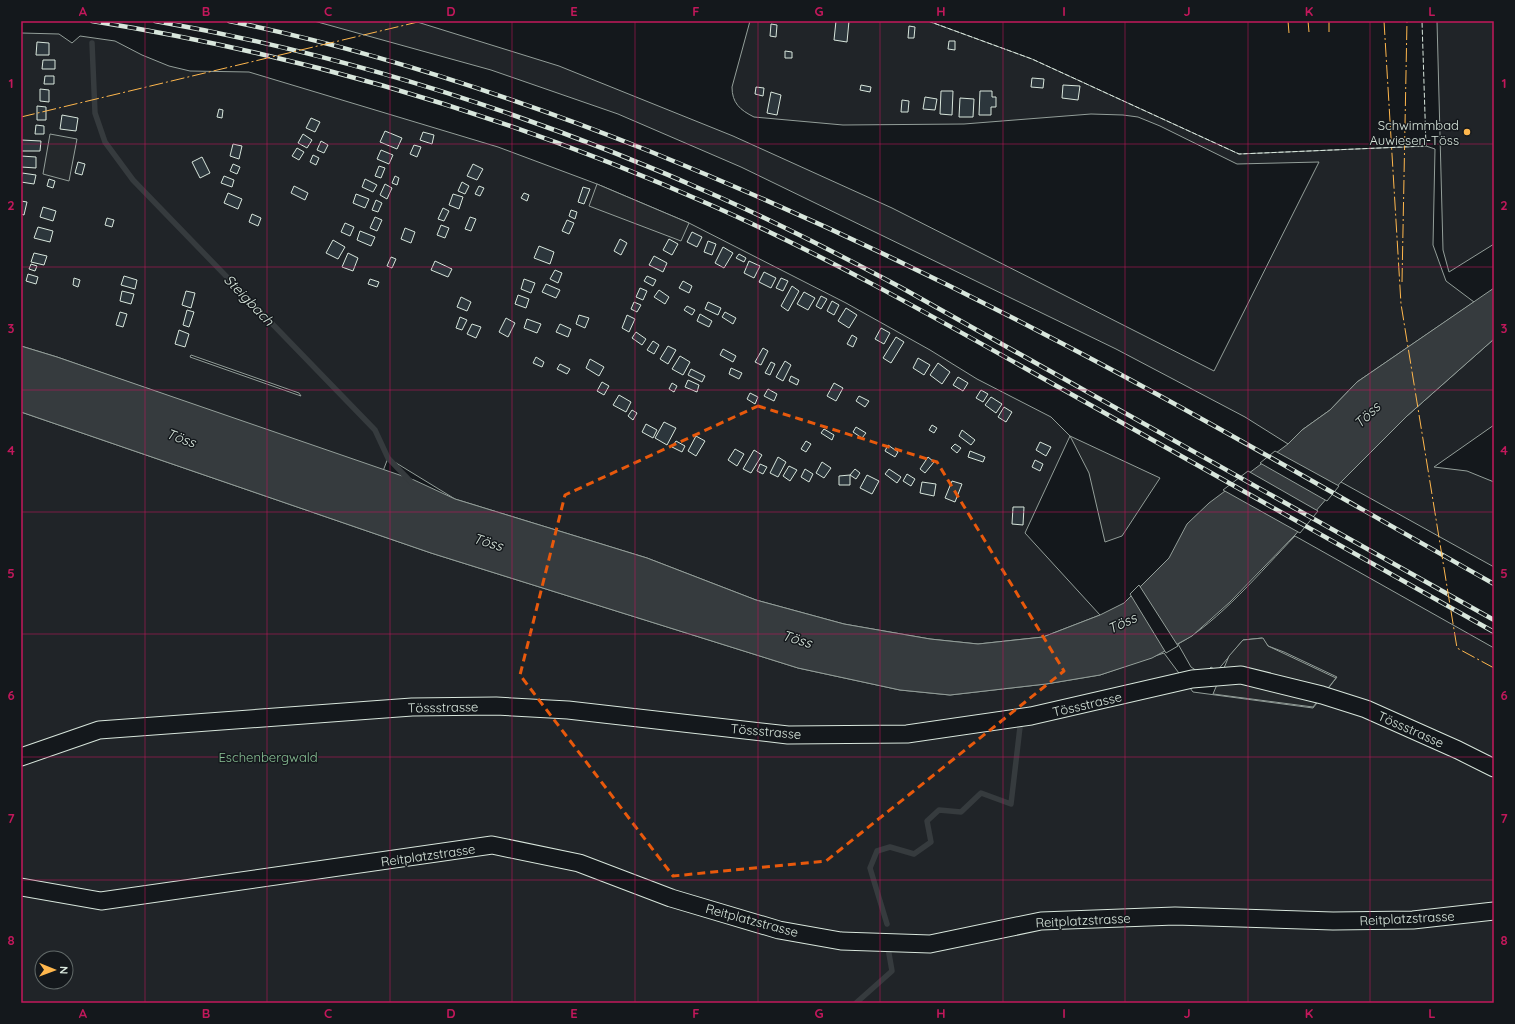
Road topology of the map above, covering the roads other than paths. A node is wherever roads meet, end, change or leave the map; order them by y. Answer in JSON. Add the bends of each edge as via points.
{"nodes":[{"id":1,"x":21,"y":757,"type":"edge"},
{"id":2,"x":1494,"y":768,"type":"edge"},
{"id":3,"x":21,"y":887,"type":"edge"},
{"id":4,"x":1494,"y":911,"type":"edge"}],
"edges":[{"from":1,"to":2,"type":"street","name":"Tössstrasse","via":[[99,730],[412,707],[496,706],[568,710],[788,735],[907,734],[1031,716],[1192,679],[1241,675],[1322,694],[1366,709]]},
{"from":3,"to":4,"type":"street","name":"Reitplatzstrasse","via":[[101,901],[492,845],[579,863],[671,898],[779,930],[841,941],[930,944],[1049,921],[1175,916],[1333,921],[1413,920]]}]}
